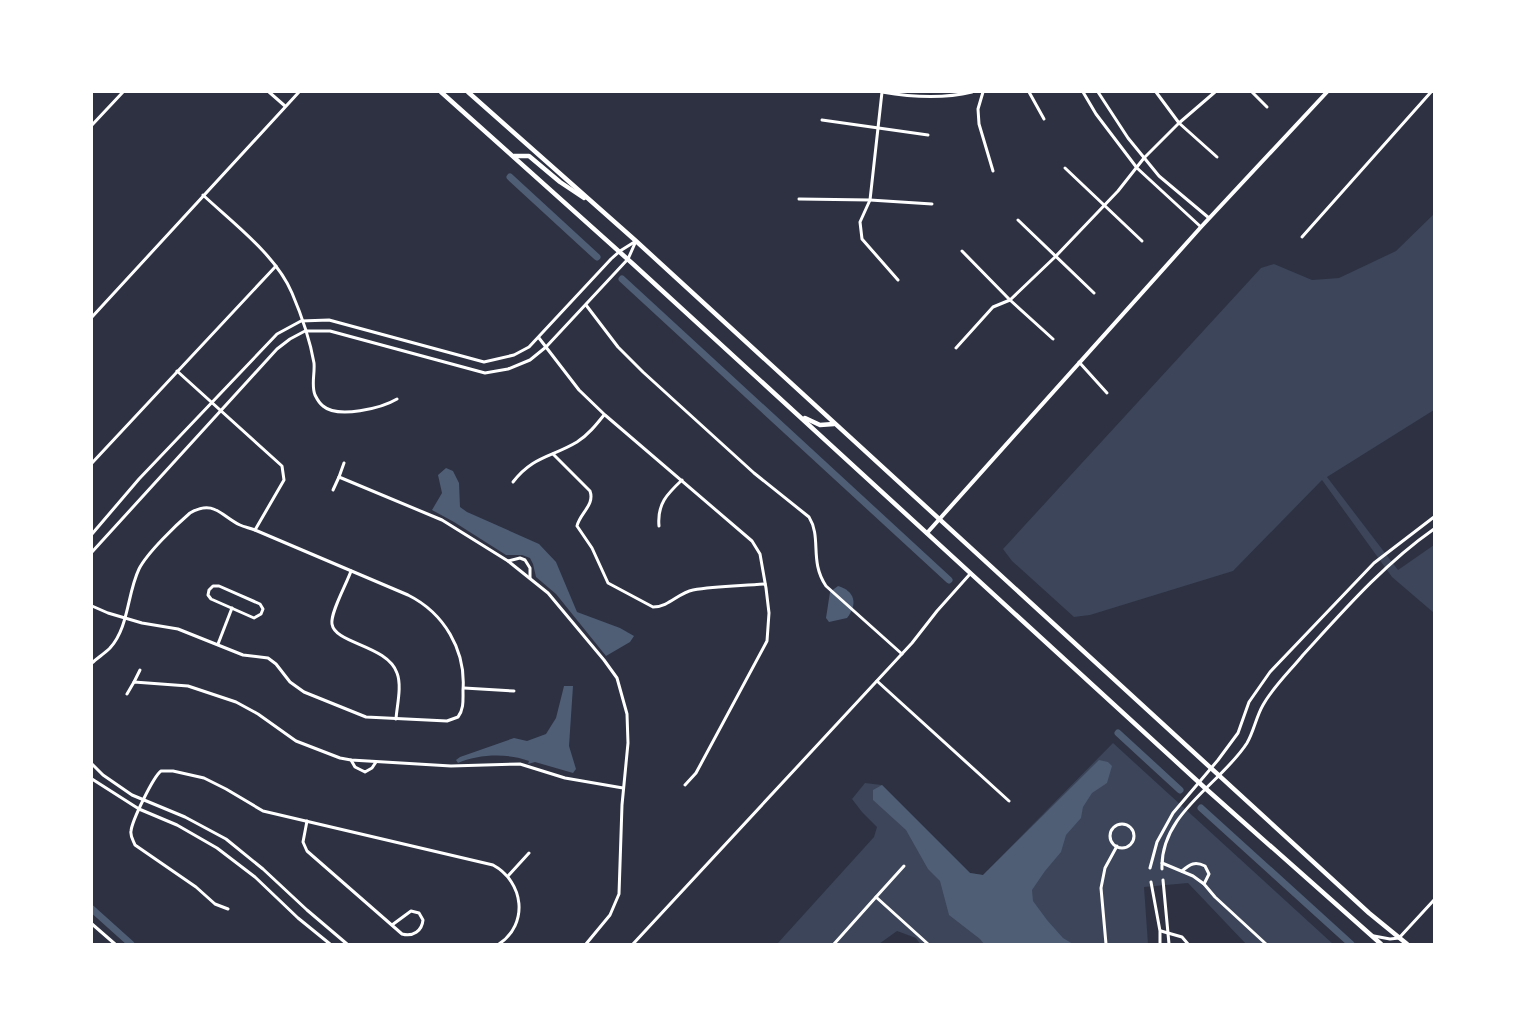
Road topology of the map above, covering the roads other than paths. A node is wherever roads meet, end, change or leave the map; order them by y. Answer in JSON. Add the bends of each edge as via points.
{"nodes":[{"id":1,"x":123,"y":92,"type":"edge"},
{"id":2,"x":269,"y":92,"type":"edge"},
{"id":3,"x":298,"y":92,"type":"edge"},
{"id":4,"x":441,"y":92,"type":"edge"},
{"id":5,"x":468,"y":92,"type":"edge"},
{"id":6,"x":882,"y":92,"type":"edge"},
{"id":7,"x":972,"y":92,"type":"edge"},
{"id":8,"x":983,"y":92,"type":"edge"},
{"id":9,"x":1029,"y":92,"type":"edge"},
{"id":10,"x":1083,"y":92,"type":"edge"},
{"id":11,"x":1098,"y":92,"type":"edge"},
{"id":12,"x":1156,"y":92,"type":"edge"},
{"id":13,"x":1215,"y":92,"type":"edge"},
{"id":14,"x":1252,"y":92,"type":"edge"},
{"id":15,"x":1327,"y":92,"type":"edge"},
{"id":16,"x":1431,"y":92,"type":"edge"},
{"id":17,"x":943,"y":94,"type":"edge"},
{"id":18,"x":285,"y":106,"type":"junction"},
{"id":19,"x":1267,"y":107,"type":"dead end"},
{"id":20,"x":1044,"y":119,"type":"dead end"},
{"id":21,"x":822,"y":120,"type":"dead end"},
{"id":22,"x":1179,"y":123,"type":"junction"},
{"id":23,"x":92,"y":126,"type":"edge"},
{"id":24,"x":879,"y":129,"type":"junction"},
{"id":25,"x":928,"y":135,"type":"dead end"},
{"id":26,"x":514,"y":156,"type":"junction"},
{"id":27,"x":1217,"y":157,"type":"dead end"},
{"id":28,"x":1144,"y":158,"type":"junction"},
{"id":29,"x":1065,"y":168,"type":"dead end"},
{"id":30,"x":1137,"y":168,"type":"junction"},
{"id":31,"x":993,"y":171,"type":"dead end"},
{"id":32,"x":203,"y":195,"type":"junction"},
{"id":33,"x":799,"y":199,"type":"dead end"},
{"id":34,"x":870,"y":200,"type":"junction"},
{"id":35,"x":932,"y":204,"type":"dead end"},
{"id":36,"x":1104,"y":207,"type":"junction"},
{"id":37,"x":601,"y":210,"type":"junction"},
{"id":38,"x":1209,"y":218,"type":"junction"},
{"id":39,"x":1018,"y":220,"type":"dead end"},
{"id":40,"x":1201,"y":227,"type":"junction"},
{"id":41,"x":1302,"y":237,"type":"dead end"},
{"id":42,"x":636,"y":241,"type":"junction"},
{"id":43,"x":1142,"y":241,"type":"dead end"},
{"id":44,"x":620,"y":251,"type":"junction"},
{"id":45,"x":962,"y":251,"type":"dead end"},
{"id":46,"x":1055,"y":257,"type":"junction"},
{"id":47,"x":628,"y":259,"type":"junction"},
{"id":48,"x":276,"y":266,"type":"junction"},
{"id":49,"x":898,"y":280,"type":"dead end"},
{"id":50,"x":1094,"y":292,"type":"dead end"},
{"id":51,"x":1010,"y":300,"type":"junction"},
{"id":52,"x":586,"y":305,"type":"junction"},
{"id":53,"x":92,"y":317,"type":"edge"},
{"id":54,"x":301,"y":321,"type":"junction"},
{"id":55,"x":305,"y":331,"type":"junction"},
{"id":56,"x":539,"y":338,"type":"junction"},
{"id":57,"x":1053,"y":339,"type":"dead end"},
{"id":58,"x":546,"y":346,"type":"junction"},
{"id":59,"x":956,"y":348,"type":"dead end"},
{"id":60,"x":1079,"y":362,"type":"junction"},
{"id":61,"x":177,"y":370,"type":"junction"},
{"id":62,"x":1107,"y":393,"type":"dead end"},
{"id":63,"x":397,"y":399,"type":"dead end"},
{"id":64,"x":212,"y":403,"type":"junction"},
{"id":65,"x":219,"y":411,"type":"junction"},
{"id":66,"x":604,"y":415,"type":"junction"},
{"id":67,"x":800,"y":416,"type":"junction"},
{"id":68,"x":834,"y":424,"type":"junction"},
{"id":69,"x":552,"y":454,"type":"junction"},
{"id":70,"x":92,"y":463,"type":"edge"},
{"id":71,"x":344,"y":463,"type":"dead end"},
{"id":72,"x":339,"y":477,"type":"junction"},
{"id":73,"x":682,"y":480,"type":"junction"},
{"id":74,"x":513,"y":483,"type":"dead end"},
{"id":75,"x":333,"y":490,"type":"dead end"},
{"id":76,"x":1434,"y":517,"type":"edge"},
{"id":77,"x":938,"y":520,"type":"junction"},
{"id":78,"x":659,"y":526,"type":"dead end"},
{"id":79,"x":1434,"y":529,"type":"edge"},
{"id":80,"x":255,"y":530,"type":"junction"},
{"id":81,"x":927,"y":532,"type":"junction"},
{"id":82,"x":92,"y":534,"type":"edge"},
{"id":83,"x":92,"y":552,"type":"edge"},
{"id":84,"x":508,"y":561,"type":"junction"},
{"id":85,"x":351,"y":572,"type":"junction"},
{"id":86,"x":971,"y":573,"type":"junction"},
{"id":87,"x":530,"y":578,"type":"junction"},
{"id":88,"x":765,"y":584,"type":"junction"},
{"id":89,"x":92,"y":606,"type":"edge"},
{"id":90,"x":232,"y":608,"type":"junction"},
{"id":91,"x":125,"y":616,"type":"junction"},
{"id":92,"x":218,"y":644,"type":"junction"},
{"id":93,"x":902,"y":654,"type":"junction"},
{"id":94,"x":92,"y":663,"type":"edge"},
{"id":95,"x":140,"y":670,"type":"dead end"},
{"id":96,"x":877,"y":681,"type":"junction"},
{"id":97,"x":134,"y":682,"type":"junction"},
{"id":98,"x":464,"y":688,"type":"junction"},
{"id":99,"x":514,"y":691,"type":"dead end"},
{"id":100,"x":128,"y":694,"type":"dead end"},
{"id":101,"x":396,"y":719,"type":"junction"},
{"id":102,"x":351,"y":760,"type":"junction"},
{"id":103,"x":377,"y":762,"type":"junction"},
{"id":104,"x":92,"y":764,"type":"edge"},
{"id":105,"x":1211,"y":768,"type":"junction"},
{"id":106,"x":1219,"y":775,"type":"junction"},
{"id":107,"x":92,"y":779,"type":"edge"},
{"id":108,"x":1198,"y":782,"type":"junction"},
{"id":109,"x":685,"y":785,"type":"dead end"},
{"id":110,"x":623,"y":788,"type":"junction"},
{"id":111,"x":1205,"y":788,"type":"junction"},
{"id":112,"x":144,"y":801,"type":"junction"},
{"id":113,"x":1009,"y":801,"type":"dead end"},
{"id":114,"x":139,"y":809,"type":"junction"},
{"id":115,"x":307,"y":821,"type":"junction"},
{"id":116,"x":1162,"y":831,"type":"junction"},
{"id":117,"x":1171,"y":835,"type":"junction"},
{"id":118,"x":1117,"y":846,"type":"junction"},
{"id":119,"x":529,"y":853,"type":"dead end"},
{"id":120,"x":1162,"y":863,"type":"junction"},
{"id":121,"x":904,"y":866,"type":"dead end"},
{"id":122,"x":1150,"y":868,"type":"dead end"},
{"id":123,"x":1162,"y":869,"type":"dead end"},
{"id":124,"x":1182,"y":871,"type":"junction"},
{"id":125,"x":508,"y":876,"type":"junction"},
{"id":126,"x":1163,"y":880,"type":"dead end"},
{"id":127,"x":1151,"y":882,"type":"dead end"},
{"id":128,"x":1204,"y":884,"type":"junction"},
{"id":129,"x":876,"y":897,"type":"junction"},
{"id":130,"x":1434,"y":900,"type":"edge"},
{"id":131,"x":228,"y":909,"type":"dead end"},
{"id":132,"x":92,"y":924,"type":"edge"},
{"id":133,"x":392,"y":925,"type":"junction"},
{"id":134,"x":1160,"y":931,"type":"junction"},
{"id":135,"x":1169,"y":933,"type":"junction"},
{"id":136,"x":1370,"y":935,"type":"junction"},
{"id":137,"x":1399,"y":938,"type":"junction"},
{"id":138,"x":114,"y":945,"type":"edge"},
{"id":139,"x":330,"y":945,"type":"edge"},
{"id":140,"x":347,"y":945,"type":"edge"},
{"id":141,"x":499,"y":945,"type":"edge"},
{"id":142,"x":586,"y":945,"type":"edge"},
{"id":143,"x":633,"y":945,"type":"edge"},
{"id":144,"x":834,"y":945,"type":"edge"},
{"id":145,"x":928,"y":945,"type":"edge"},
{"id":146,"x":1106,"y":945,"type":"edge"},
{"id":147,"x":1160,"y":945,"type":"edge"},
{"id":148,"x":1169,"y":945,"type":"edge"},
{"id":149,"x":1188,"y":945,"type":"edge"},
{"id":150,"x":1266,"y":945,"type":"edge"},
{"id":151,"x":1380,"y":945,"type":"edge"},
{"id":152,"x":1407,"y":945,"type":"edge"}],
"edges":[{"from":1,"to":23,"type":"street"},
{"from":2,"to":18,"type":"street"},
{"from":3,"to":18,"type":"street"},
{"from":4,"to":26,"type":"main road"},
{"from":5,"to":37,"type":"main road"},
{"from":6,"to":17,"type":"street"},
{"from":6,"to":24,"type":"street"},
{"from":7,"to":17,"type":"street"},
{"from":8,"to":31,"type":"street","via":[[978,109]]},
{"from":9,"to":20,"type":"street"},
{"from":10,"to":30,"type":"street"},
{"from":11,"to":28,"type":"street"},
{"from":12,"to":22,"type":"street"},
{"from":13,"to":22,"type":"street"},
{"from":14,"to":19,"type":"street"},
{"from":15,"to":38,"type":"street"},
{"from":16,"to":41,"type":"street"},
{"from":18,"to":32,"type":"street"},
{"from":21,"to":24,"type":"street"},
{"from":22,"to":27,"type":"street"},
{"from":22,"to":28,"type":"street"},
{"from":24,"to":25,"type":"street"},
{"from":24,"to":34,"type":"street"},
{"from":26,"to":37,"type":"main road","via":[[529,156]]},
{"from":26,"to":44,"type":"main road"},
{"from":28,"to":30,"type":"street"},
{"from":28,"to":38,"type":"street","via":[[1159,176]]},
{"from":29,"to":36,"type":"street"},
{"from":30,"to":36,"type":"street"},
{"from":30,"to":40,"type":"street"},
{"from":32,"to":48,"type":"street"},
{"from":32,"to":53,"type":"street"},
{"from":33,"to":34,"type":"street"},
{"from":34,"to":35,"type":"street"},
{"from":34,"to":49,"type":"street","via":[[861,222],[862,239]]},
{"from":36,"to":43,"type":"street"},
{"from":36,"to":46,"type":"street"},
{"from":37,"to":42,"type":"main road"},
{"from":38,"to":40,"type":"street"},
{"from":39,"to":46,"type":"street"},
{"from":40,"to":60,"type":"street"},
{"from":42,"to":44,"type":"street"},
{"from":42,"to":47,"type":"street"},
{"from":42,"to":68,"type":"main road"},
{"from":44,"to":47,"type":"main road"},
{"from":44,"to":56,"type":"street"},
{"from":45,"to":51,"type":"street"},
{"from":46,"to":50,"type":"street"},
{"from":46,"to":51,"type":"street"},
{"from":47,"to":52,"type":"street"},
{"from":47,"to":67,"type":"main road"},
{"from":48,"to":54,"type":"street","via":[[293,295]]},
{"from":48,"to":61,"type":"street"},
{"from":51,"to":57,"type":"street"},
{"from":51,"to":59,"type":"street","via":[[993,307]]},
{"from":52,"to":58,"type":"street"},
{"from":52,"to":93,"type":"street","via":[[643,372],[809,517],[815,533],[816,564],[826,586]]},
{"from":54,"to":55,"type":"street"},
{"from":54,"to":56,"type":"street","via":[[329,320],[484,362],[514,355]]},
{"from":54,"to":64,"type":"street","via":[[277,334]]},
{"from":55,"to":58,"type":"street","via":[[330,331],[485,373],[530,360]]},
{"from":55,"to":63,"type":"street","via":[[315,371],[314,389],[324,408],[343,412],[386,405]]},
{"from":55,"to":65,"type":"street","via":[[277,349]]},
{"from":56,"to":58,"type":"street"},
{"from":58,"to":66,"type":"street","via":[[579,390]]},
{"from":60,"to":62,"type":"street"},
{"from":60,"to":77,"type":"street"},
{"from":61,"to":64,"type":"street"},
{"from":61,"to":70,"type":"street"},
{"from":64,"to":65,"type":"street"},
{"from":64,"to":82,"type":"street"},
{"from":65,"to":80,"type":"street","via":[[284,471],[282,485]]},
{"from":65,"to":83,"type":"street"},
{"from":66,"to":69,"type":"street","via":[[578,442]]},
{"from":66,"to":73,"type":"street"},
{"from":67,"to":68,"type":"main road","via":[[820,425]]},
{"from":67,"to":81,"type":"main road"},
{"from":68,"to":77,"type":"main road"},
{"from":69,"to":74,"type":"street","via":[[521,472]]},
{"from":69,"to":88,"type":"street","via":[[592,495],[577,526],[612,586],[658,607],[693,590]]},
{"from":71,"to":72,"type":"street"},
{"from":72,"to":75,"type":"street"},
{"from":72,"to":84,"type":"street","via":[[442,520]]},
{"from":73,"to":78,"type":"street","via":[[663,501],[658,513]]},
{"from":73,"to":88,"type":"street","via":[[752,541],[760,554]]},
{"from":76,"to":105,"type":"street","via":[[1374,562],[1270,672],[1249,702],[1238,733]]},
{"from":77,"to":81,"type":"street"},
{"from":77,"to":105,"type":"main road"},
{"from":79,"to":106,"type":"street","via":[[1379,573],[1312,646],[1263,704],[1247,742]]},
{"from":80,"to":85,"type":"street"},
{"from":80,"to":91,"type":"street","via":[[211,508],[198,508],[190,513],[141,565]]},
{"from":81,"to":86,"type":"main road"},
{"from":84,"to":87,"type":"street"},
{"from":84,"to":87,"type":"street","via":[[525,560]]},
{"from":85,"to":98,"type":"street","via":[[413,598],[438,618],[454,640]]},
{"from":85,"to":101,"type":"street","via":[[332,625],[337,633],[383,655],[394,667],[399,682]]},
{"from":86,"to":93,"type":"street"},
{"from":86,"to":108,"type":"main road"},
{"from":87,"to":110,"type":"street","via":[[548,593],[617,678],[627,714]]},
{"from":88,"to":109,"type":"street","via":[[770,613],[767,641],[696,773]]},
{"from":89,"to":91,"type":"street"},
{"from":90,"to":90,"type":"street","via":[[212,599],[208,590],[219,586],[260,604],[262,609],[254,618]]},
{"from":90,"to":92,"type":"street"},
{"from":91,"to":92,"type":"street"},
{"from":91,"to":94,"type":"street","via":[[114,643]]},
{"from":92,"to":101,"type":"street","via":[[243,655],[268,658],[290,682],[315,697],[366,717]]},
{"from":93,"to":96,"type":"street"},
{"from":95,"to":97,"type":"street"},
{"from":96,"to":113,"type":"street"},
{"from":96,"to":143,"type":"street"},
{"from":97,"to":100,"type":"street"},
{"from":97,"to":102,"type":"street","via":[[188,686],[236,702],[296,741]]},
{"from":98,"to":99,"type":"street"},
{"from":98,"to":101,"type":"street","via":[[463,709],[458,717],[447,721]]},
{"from":102,"to":103,"type":"street"},
{"from":102,"to":103,"type":"street","via":[[365,772]]},
{"from":103,"to":110,"type":"street","via":[[520,764],[587,783]]},
{"from":104,"to":112,"type":"street"},
{"from":105,"to":106,"type":"main road"},
{"from":105,"to":108,"type":"street"},
{"from":106,"to":111,"type":"street"},
{"from":106,"to":137,"type":"main road"},
{"from":107,"to":114,"type":"street"},
{"from":108,"to":111,"type":"main road"},
{"from":108,"to":116,"type":"street"},
{"from":110,"to":142,"type":"street","via":[[619,894],[610,915]]},
{"from":111,"to":117,"type":"street"},
{"from":111,"to":136,"type":"main road"},
{"from":112,"to":114,"type":"street"},
{"from":112,"to":115,"type":"street","via":[[157,774],[173,771],[204,778],[263,811]]},
{"from":112,"to":140,"type":"street","via":[[226,839]]},
{"from":114,"to":131,"type":"street","via":[[130,832],[135,844],[215,904]]},
{"from":114,"to":139,"type":"street","via":[[218,848]]},
{"from":115,"to":125,"type":"street","via":[[483,862]]},
{"from":115,"to":133,"type":"street","via":[[303,842],[307,851]]},
{"from":116,"to":117,"type":"street"},
{"from":116,"to":122,"type":"street"},
{"from":117,"to":120,"type":"street"},
{"from":118,"to":118,"type":"street","via":[[1132,843],[1134,835],[1129,825],[1121,824],[1112,830],[1112,841]]},
{"from":118,"to":146,"type":"street","via":[[1105,868],[1101,888]]},
{"from":119,"to":125,"type":"street"},
{"from":120,"to":123,"type":"street"},
{"from":120,"to":124,"type":"street"},
{"from":121,"to":129,"type":"street"},
{"from":124,"to":128,"type":"street"},
{"from":124,"to":128,"type":"street","via":[[1190,864],[1205,866],[1209,874]]},
{"from":125,"to":141,"type":"street","via":[[516,889],[520,910],[513,930]]},
{"from":126,"to":135,"type":"street"},
{"from":127,"to":134,"type":"street"},
{"from":128,"to":150,"type":"street"},
{"from":129,"to":144,"type":"street"},
{"from":129,"to":145,"type":"street"},
{"from":130,"to":137,"type":"street"},
{"from":132,"to":138,"type":"street"},
{"from":133,"to":133,"type":"street","via":[[402,934],[412,935],[423,920],[419,913],[411,911]]},
{"from":134,"to":135,"type":"street"},
{"from":134,"to":147,"type":"street"},
{"from":135,"to":148,"type":"street"},
{"from":135,"to":149,"type":"street","via":[[1182,937]]},
{"from":136,"to":137,"type":"street"},
{"from":136,"to":151,"type":"main road"},
{"from":137,"to":152,"type":"main road"}]}
